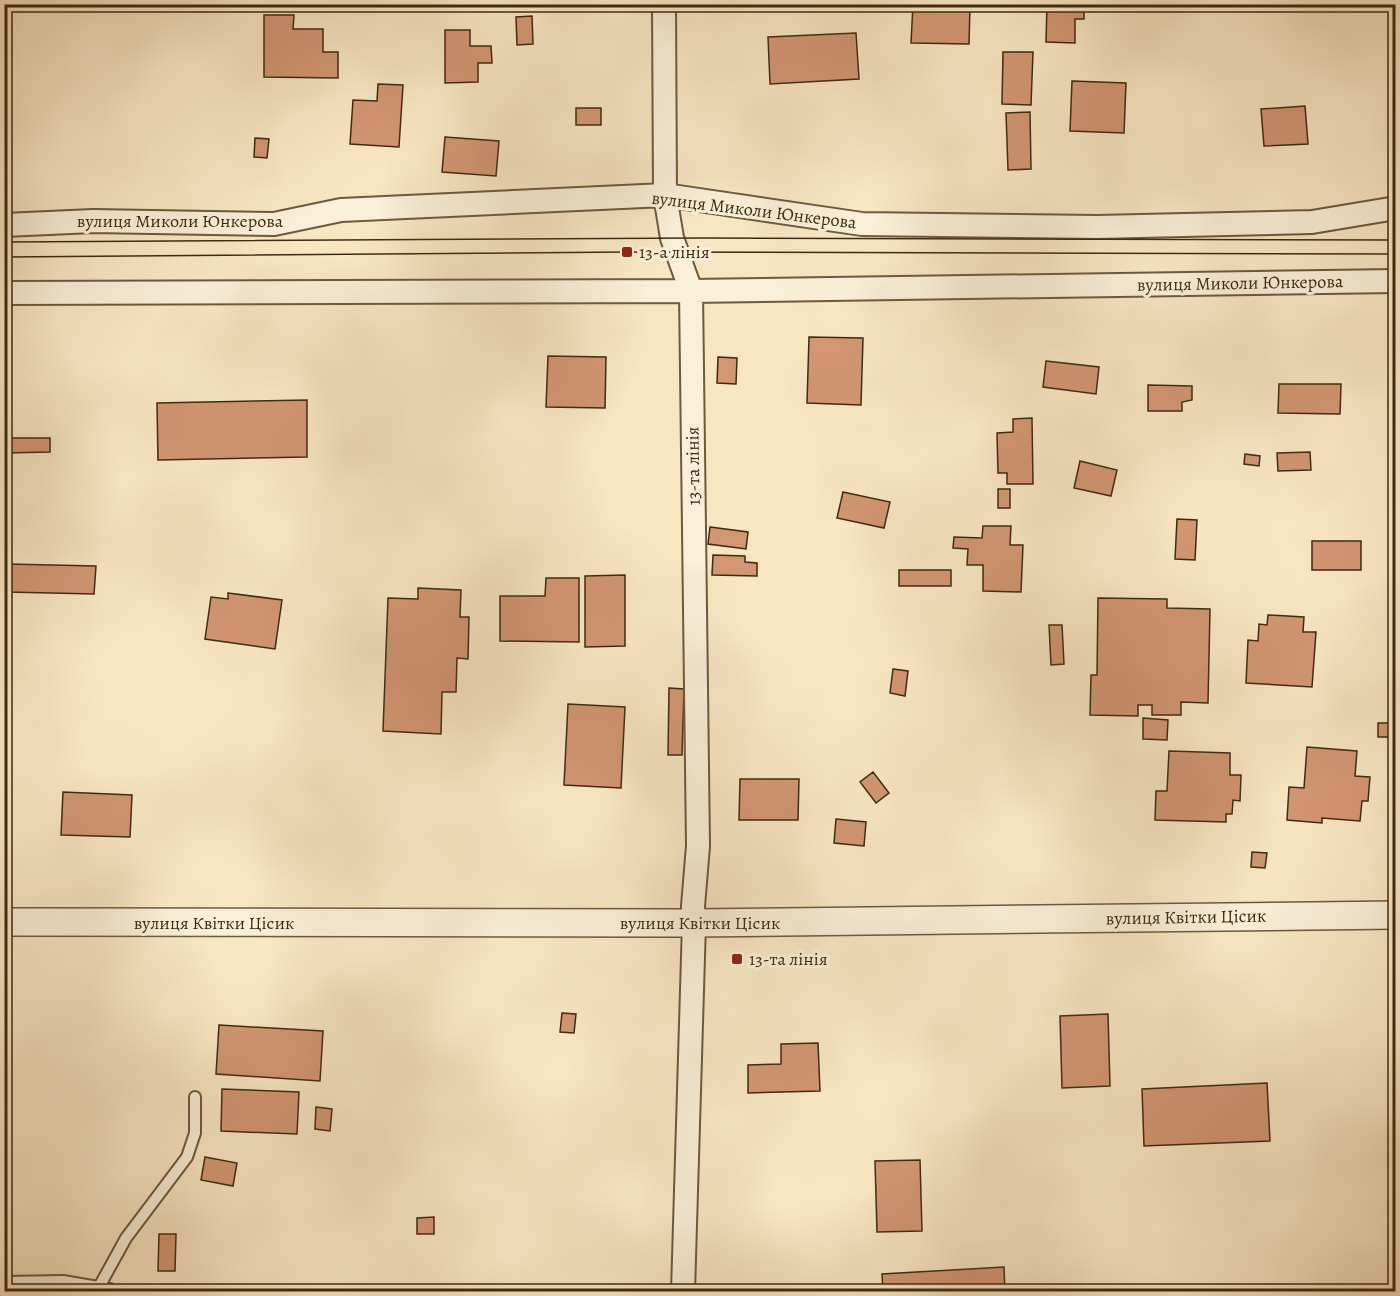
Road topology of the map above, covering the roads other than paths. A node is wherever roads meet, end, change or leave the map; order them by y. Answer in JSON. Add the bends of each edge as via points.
{"nodes":[{"id":1,"x":664,"y":4,"type":"edge"},
{"id":2,"x":665,"y":195,"type":"junction"},
{"id":3,"x":1395,"y":208,"type":"edge"},
{"id":4,"x":4,"y":225,"type":"edge"},
{"id":5,"x":1395,"y":281,"type":"edge"},
{"id":6,"x":691,"y":291,"type":"junction"},
{"id":7,"x":4,"y":293,"type":"edge"},
{"id":8,"x":1395,"y":915,"type":"edge"},
{"id":9,"x":4,"y":922,"type":"edge"},
{"id":10,"x":694,"y":923,"type":"junction"},
{"id":11,"x":195,"y":1097,"type":"dead end"},
{"id":12,"x":4,"y":1282,"type":"edge"},
{"id":13,"x":99,"y":1287,"type":"junction"},
{"id":14,"x":113,"y":1292,"type":"edge"},
{"id":15,"x":683,"y":1292,"type":"edge"}],
"edges":[{"from":1,"to":2,"type":"street","name":"13-та лінія"},
{"from":2,"to":3,"type":"street","name":"вулиця Миколи Юнкерова","via":[[862,224],[1097,227],[1312,222]]},
{"from":2,"to":4,"type":"street","name":"вулиця Миколи Юнкерова","via":[[341,210],[274,224],[93,221]]},
{"from":2,"to":6,"type":"street","name":"13-та лінія","via":[[672,238]]},
{"from":5,"to":6,"type":"street","name":"вулиця Миколи Юнкерова"},
{"from":6,"to":7,"type":"street","name":"вулиця Миколи Юнкерова"},
{"from":6,"to":10,"type":"street","name":"13-та лінія","via":[[698,846]]},
{"from":8,"to":10,"type":"street","name":"вулиця Квітки Цісик"},
{"from":9,"to":10,"type":"street","name":"вулиця Квітки Цісик"},
{"from":10,"to":15,"type":"street","name":"13-та лінія"},
{"from":11,"to":13,"type":"lane","via":[[195,1133],[187,1157],[126,1238]]},
{"from":12,"to":13,"type":"lane","via":[[63,1281]]},
{"from":13,"to":14,"type":"lane"}]}
